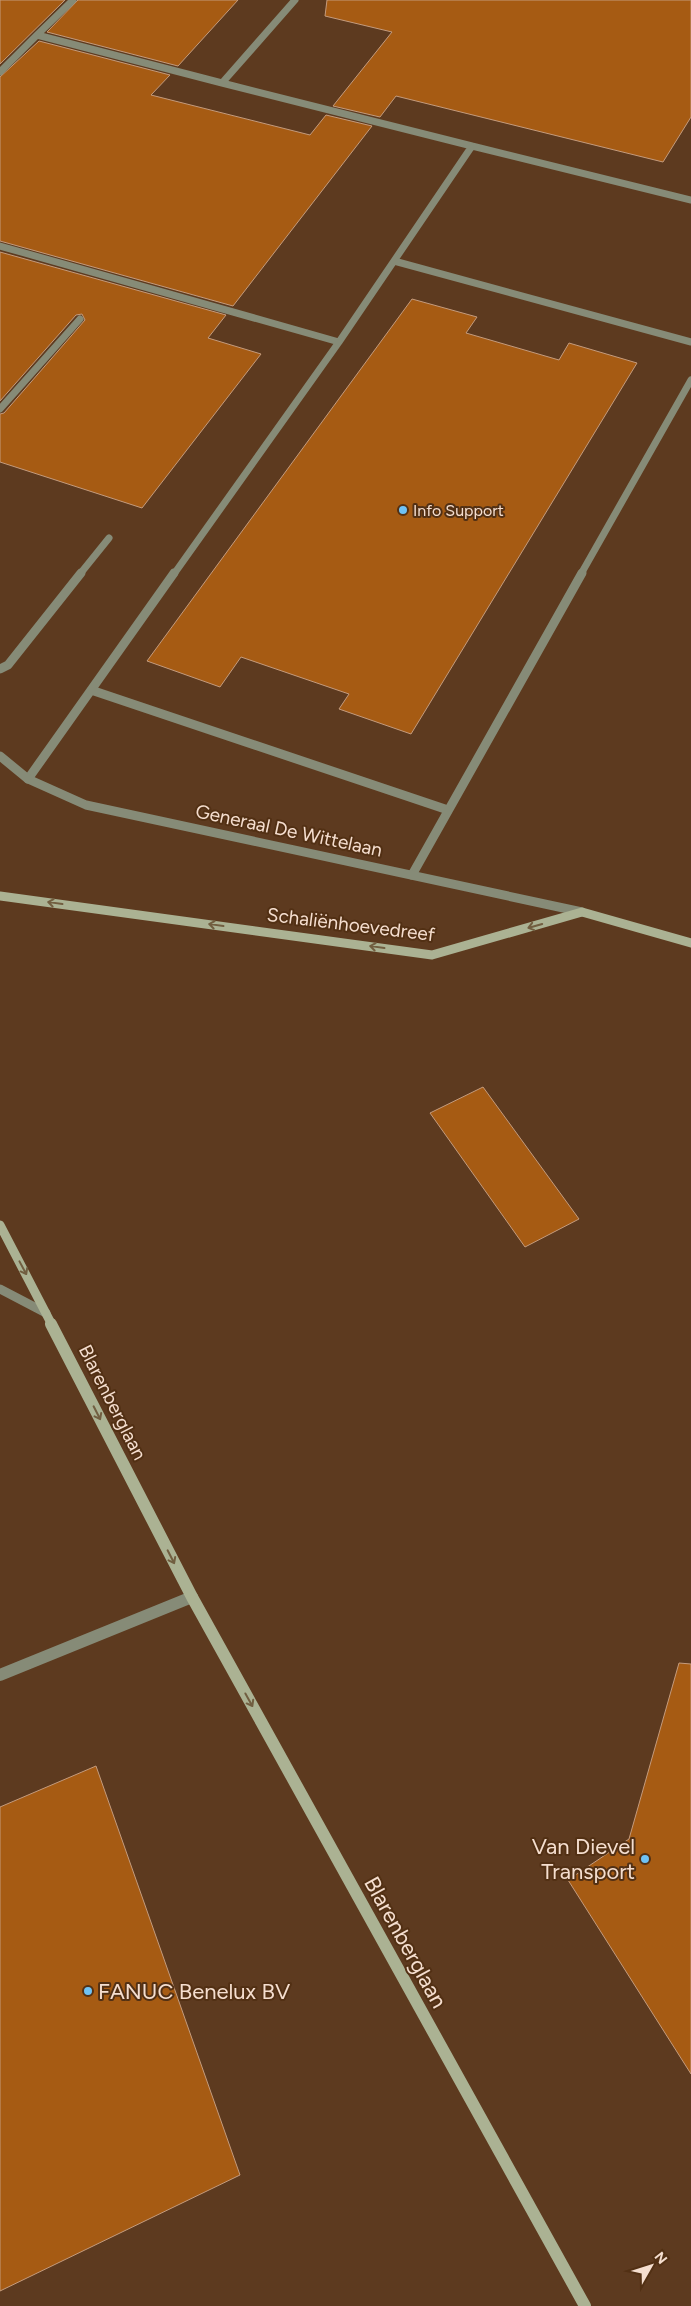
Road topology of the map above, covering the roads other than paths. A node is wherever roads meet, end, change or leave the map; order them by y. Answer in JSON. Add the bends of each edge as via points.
{"nodes":[{"id":1,"x":73,"y":0,"type":"edge"},
{"id":2,"x":296,"y":0,"type":"edge"},
{"id":3,"x":37,"y":35,"type":"junction"},
{"id":4,"x":0,"y":72,"type":"edge"},
{"id":5,"x":222,"y":83,"type":"junction"},
{"id":6,"x":472,"y":146,"type":"junction"},
{"id":7,"x":691,"y":200,"type":"edge"},
{"id":8,"x":0,"y":246,"type":"edge"},
{"id":9,"x":394,"y":260,"type":"junction"},
{"id":10,"x":80,"y":319,"type":"dead end"},
{"id":11,"x":339,"y":342,"type":"junction"},
{"id":12,"x":691,"y":342,"type":"edge"},
{"id":13,"x":691,"y":380,"type":"edge"},
{"id":14,"x":0,"y":409,"type":"edge"},
{"id":15,"x":109,"y":538,"type":"dead end"},
{"id":16,"x":0,"y":669,"type":"edge"},
{"id":17,"x":91,"y":690,"type":"junction"},
{"id":18,"x":0,"y":756,"type":"edge"},
{"id":19,"x":28,"y":779,"type":"junction"},
{"id":20,"x":448,"y":810,"type":"junction"},
{"id":21,"x":412,"y":874,"type":"junction"},
{"id":22,"x":0,"y":896,"type":"edge"},
{"id":23,"x":582,"y":912,"type":"junction"},
{"id":24,"x":691,"y":942,"type":"edge"},
{"id":25,"x":0,"y":1225,"type":"edge"},
{"id":26,"x":0,"y":1289,"type":"edge"},
{"id":27,"x":46,"y":1312,"type":"junction"},
{"id":28,"x":192,"y":1597,"type":"junction"},
{"id":29,"x":0,"y":1676,"type":"edge"},
{"id":30,"x":586,"y":2306,"type":"edge"}],
"edges":[{"from":1,"to":3,"type":"street"},
{"from":2,"to":5,"type":"street"},
{"from":3,"to":4,"type":"street"},
{"from":3,"to":5,"type":"street"},
{"from":5,"to":6,"type":"street"},
{"from":6,"to":7,"type":"street"},
{"from":6,"to":9,"type":"street"},
{"from":8,"to":11,"type":"street"},
{"from":9,"to":11,"type":"street"},
{"from":9,"to":12,"type":"street"},
{"from":10,"to":14,"type":"street"},
{"from":11,"to":17,"type":"street"},
{"from":13,"to":20,"type":"street"},
{"from":15,"to":16,"type":"street","via":[[8,666]]},
{"from":17,"to":19,"type":"street"},
{"from":17,"to":20,"type":"street"},
{"from":18,"to":19,"type":"street","name":"Generaal De Wittelaan"},
{"from":19,"to":21,"type":"street","name":"Generaal De Wittelaan","via":[[86,805]]},
{"from":20,"to":21,"type":"street"},
{"from":21,"to":23,"type":"street","name":"Generaal De Wittelaan"},
{"from":23,"to":22,"type":"street","name":"Schaliënhoevedreef","one_way":true,"via":[[432,955]]},
{"from":23,"to":24,"type":"street"},
{"from":25,"to":27,"type":"street","name":"Blarenberglaan","one_way":true},
{"from":26,"to":27,"type":"street"},
{"from":27,"to":28,"type":"street","name":"Blarenberglaan","one_way":true},
{"from":28,"to":29,"type":"street"},
{"from":28,"to":30,"type":"street","name":"Blarenberglaan","one_way":true}]}
